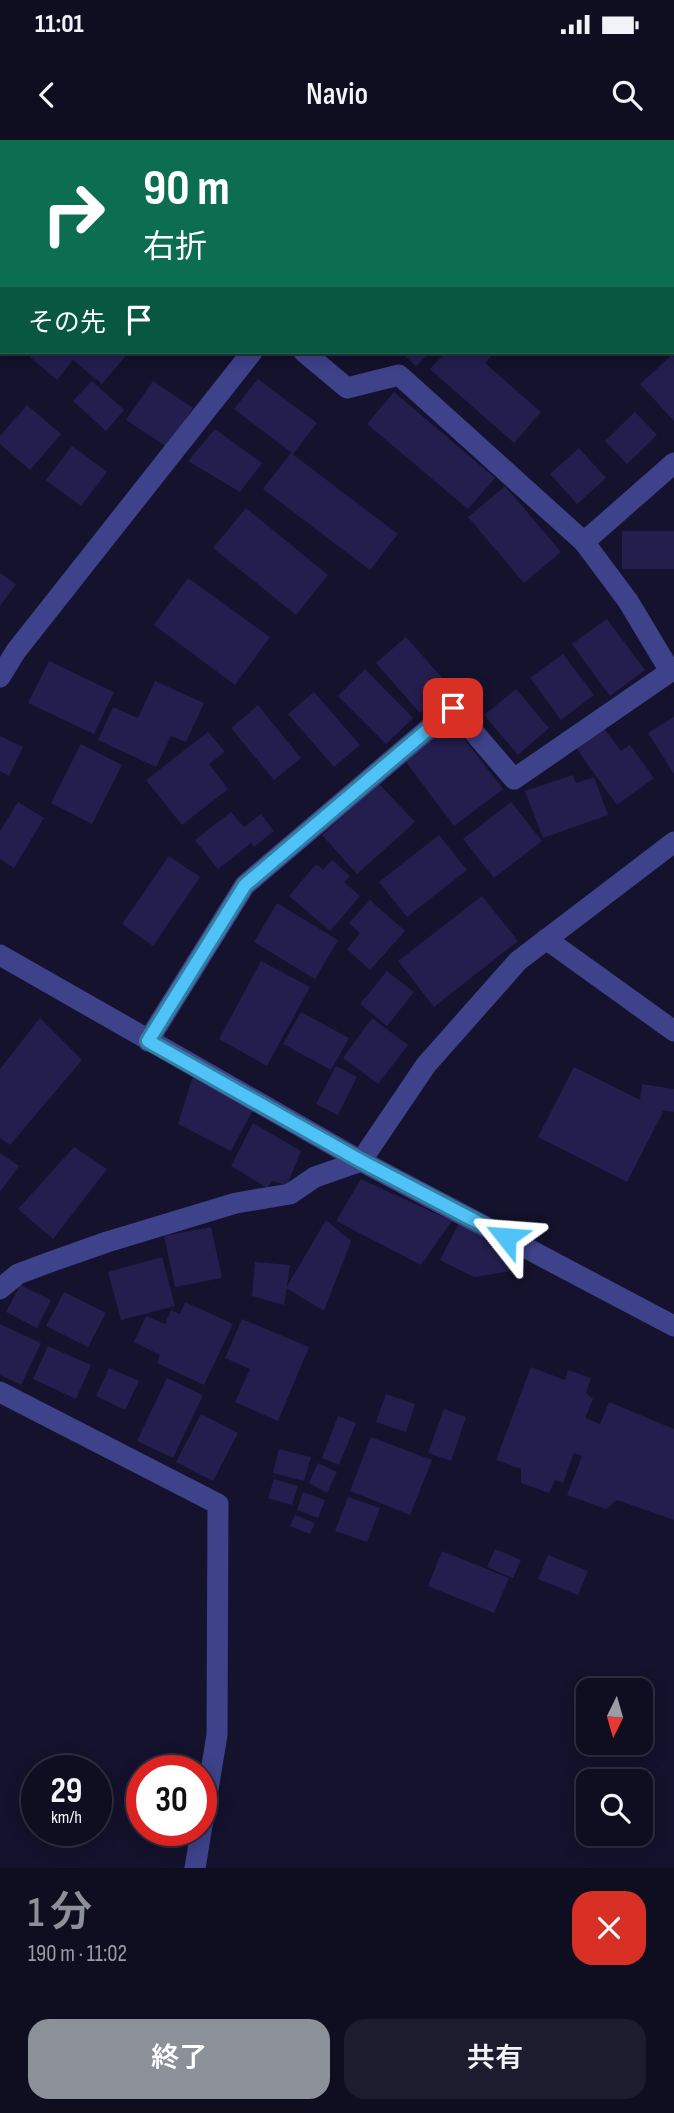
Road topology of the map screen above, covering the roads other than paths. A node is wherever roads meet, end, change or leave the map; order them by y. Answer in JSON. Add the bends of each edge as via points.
{"nodes":[{"id":1,"x":250,"y":354,"type":"edge"},
{"id":2,"x":306,"y":354,"type":"edge"},
{"id":3,"x":674,"y":463,"type":"edge"},
{"id":4,"x":584,"y":542,"type":"junction"},
{"id":5,"x":672,"y":670,"type":"edge"},
{"id":6,"x":0,"y":677,"type":"edge"},
{"id":7,"x":674,"y":842,"type":"edge"},
{"id":8,"x":546,"y":939,"type":"junction"},
{"id":9,"x":0,"y":955,"type":"edge"},
{"id":10,"x":674,"y":1031,"type":"edge"},
{"id":11,"x":148,"y":1041,"type":"junction"},
{"id":12,"x":361,"y":1161,"type":"junction"},
{"id":13,"x":0,"y":1289,"type":"edge"},
{"id":14,"x":674,"y":1326,"type":"edge"},
{"id":15,"x":0,"y":1392,"type":"edge"},
{"id":16,"x":195,"y":1868,"type":"edge"}],
"edges":[{"from":1,"to":6,"type":"street"},
{"from":2,"to":4,"type":"street","via":[[347,388],[398,375]]},
{"from":3,"to":4,"type":"street"},
{"from":4,"to":5,"type":"street"},
{"from":5,"to":11,"type":"street","via":[[514,779],[453,708],[245,885]]},
{"from":7,"to":8,"type":"street"},
{"from":8,"to":10,"type":"street"},
{"from":8,"to":12,"type":"street","via":[[518,961],[426,1065]]},
{"from":9,"to":11,"type":"street"},
{"from":11,"to":12,"type":"street"},
{"from":12,"to":13,"type":"street","via":[[315,1177],[290,1194],[236,1203],[18,1273]]},
{"from":12,"to":14,"type":"street"},
{"from":15,"to":16,"type":"street","via":[[218,1504],[217,1735]]}]}
